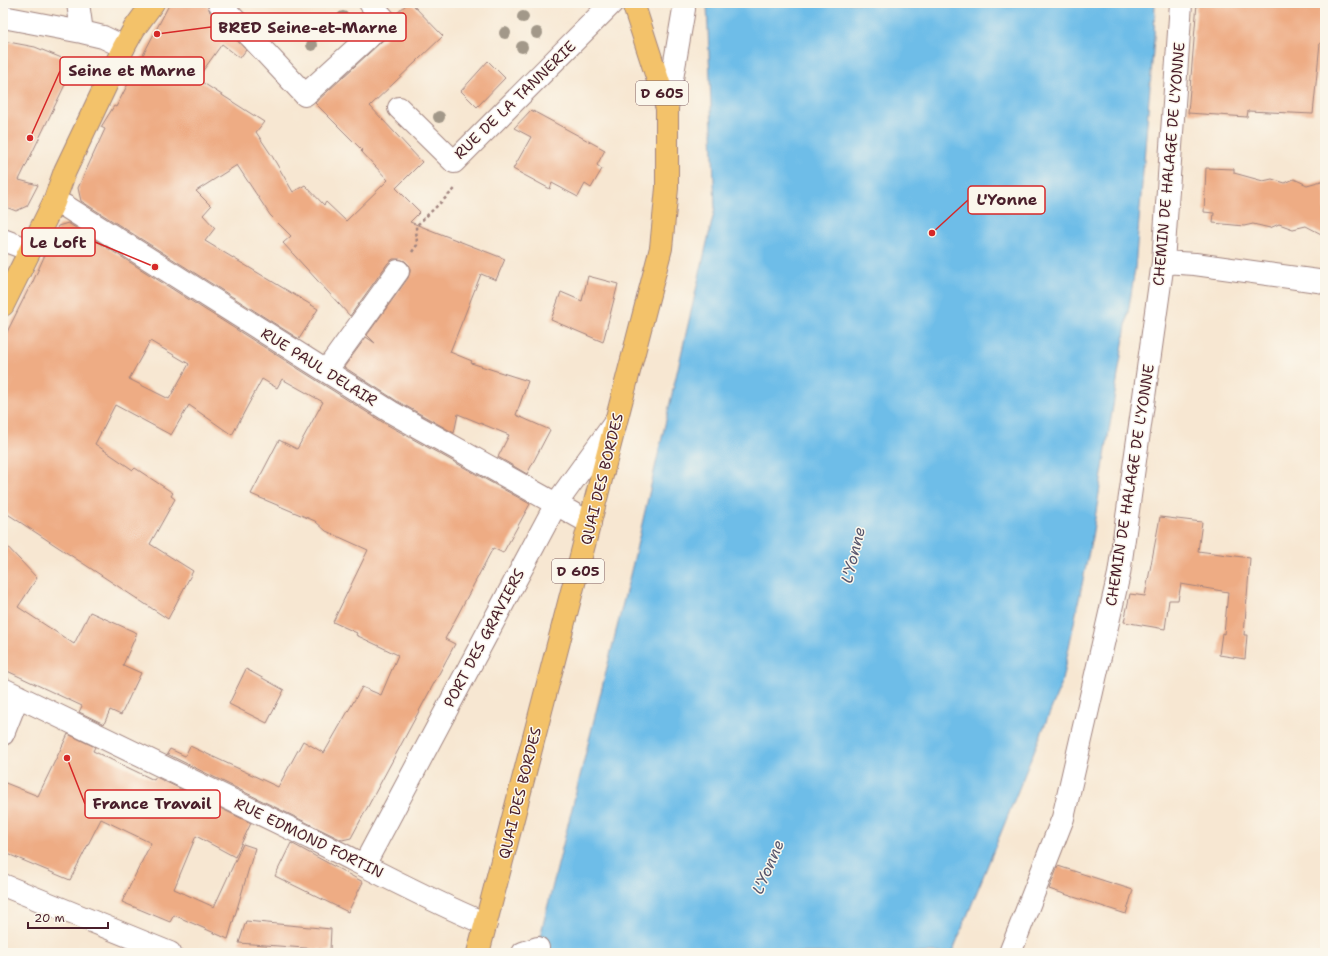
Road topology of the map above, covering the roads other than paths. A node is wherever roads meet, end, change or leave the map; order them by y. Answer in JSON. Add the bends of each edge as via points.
{"nodes":[{"id":1,"x":78,"y":3,"type":"edge"},
{"id":2,"x":153,"y":3,"type":"edge"},
{"id":3,"x":219,"y":3,"type":"edge"},
{"id":4,"x":370,"y":3,"type":"edge"},
{"id":5,"x":612,"y":3,"type":"edge"},
{"id":6,"x":632,"y":3,"type":"edge"},
{"id":7,"x":683,"y":3,"type":"edge"},
{"id":8,"x":1181,"y":3,"type":"edge"},
{"id":9,"x":3,"y":17,"type":"edge"},
{"id":10,"x":82,"y":32,"type":"junction"},
{"id":11,"x":124,"y":47,"type":"junction"},
{"id":12,"x":399,"y":108,"type":"dead end"},
{"id":13,"x":667,"y":108,"type":"junction"},
{"id":14,"x":54,"y":202,"type":"junction"},
{"id":15,"x":3,"y":240,"type":"edge"},
{"id":16,"x":30,"y":250,"type":"junction"},
{"id":17,"x":1163,"y":262,"type":"junction"},
{"id":18,"x":398,"y":271,"type":"dead end"},
{"id":19,"x":1325,"y":282,"type":"edge"},
{"id":20,"x":3,"y":305,"type":"edge"},
{"id":21,"x":326,"y":371,"type":"junction"},
{"id":22,"x":617,"y":420,"type":"junction"},
{"id":23,"x":556,"y":504,"type":"junction"},
{"id":24,"x":590,"y":523,"type":"junction"},
{"id":25,"x":10,"y":692,"type":"edge"},
{"id":26,"x":3,"y":734,"type":"edge"},
{"id":27,"x":364,"y":865,"type":"junction"},
{"id":28,"x":3,"y":885,"type":"edge"},
{"id":29,"x":486,"y":924,"type":"junction"},
{"id":30,"x":170,"y":953,"type":"edge"},
{"id":31,"x":478,"y":953,"type":"edge"},
{"id":32,"x":1010,"y":953,"type":"edge"}],
"edges":[{"from":1,"to":10,"type":"street"},
{"from":2,"to":11,"type":"main road"},
{"from":3,"to":4,"type":"street","via":[[305,95],[386,21]]},
{"from":5,"to":12,"type":"street","name":"RUE DE LA TANNERIE","via":[[454,162]]},
{"from":6,"to":13,"type":"main road","name":"QUAI DES BORDES","number":"D 605"},
{"from":7,"to":13,"type":"street"},
{"from":8,"to":17,"type":"street","name":"CHEMIN DE HALAGE DE L'YONNE"},
{"from":9,"to":10,"type":"street"},
{"from":10,"to":11,"type":"street","via":[[103,37]]},
{"from":11,"to":14,"type":"main road","via":[[65,171]]},
{"from":13,"to":22,"type":"main road","name":"QUAI DES BORDES","number":"D 605","via":[[667,188],[661,248]]},
{"from":14,"to":16,"type":"main road"},
{"from":14,"to":21,"type":"street","name":"RUE PAUL DELAIR","via":[[65,206]]},
{"from":15,"to":16,"type":"street"},
{"from":16,"to":20,"type":"main road"},
{"from":17,"to":19,"type":"street"},
{"from":17,"to":32,"type":"street","name":"CHEMIN DE HALAGE DE L'YONNE","via":[[1119,574],[1063,818]]},
{"from":18,"to":21,"type":"street"},
{"from":21,"to":23,"type":"street","name":"RUE PAUL DELAIR","via":[[391,412]]},
{"from":22,"to":23,"type":"street","name":"PORT DES GRAVIERS"},
{"from":22,"to":24,"type":"main road","name":"QUAI DES BORDES","number":"D 605"},
{"from":23,"to":24,"type":"street","name":"RUE PAUL DELAIR"},
{"from":23,"to":27,"type":"street","name":"PORT DES GRAVIERS"},
{"from":24,"to":29,"type":"main road","name":"QUAI DES BORDES","number":"D 605"},
{"from":25,"to":26,"type":"street"},
{"from":25,"to":27,"type":"street","name":"RUE EDMOND FORTIN"},
{"from":27,"to":29,"type":"street","name":"RUE EDMOND FORTIN"},
{"from":28,"to":30,"type":"street"},
{"from":29,"to":31,"type":"main road","name":"QUAI DES BORDES","number":"D 605"}]}
